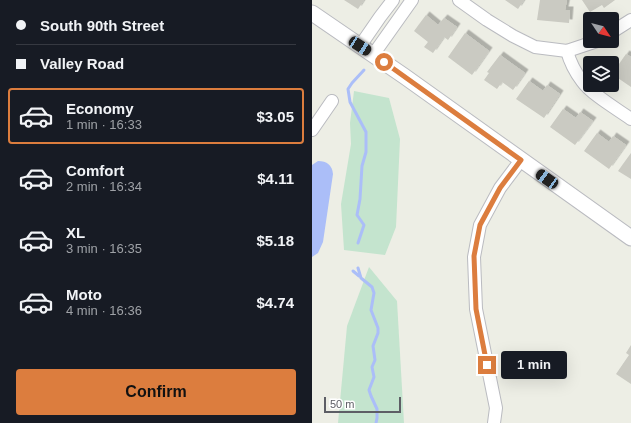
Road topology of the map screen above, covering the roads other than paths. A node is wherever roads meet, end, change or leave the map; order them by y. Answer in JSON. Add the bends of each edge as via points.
{"nodes":[{"id":1,"x":393,"y":0,"type":"edge"},
{"id":2,"x":412,"y":0,"type":"edge"},
{"id":3,"x":459,"y":0,"type":"edge"},
{"id":4,"x":312,"y":13,"type":"edge"},
{"id":5,"x":631,"y":20,"type":"edge"},
{"id":6,"x":619,"y":28,"type":"edge"},
{"id":7,"x":583,"y":45,"type":"edge"},
{"id":8,"x":360,"y":46,"type":"junction"},
{"id":9,"x":567,"y":51,"type":"junction"},
{"id":10,"x":373,"y":55,"type":"junction"},
{"id":11,"x":332,"y":101,"type":"dead end"},
{"id":12,"x":631,"y":119,"type":"edge"},
{"id":13,"x":312,"y":130,"type":"edge"},
{"id":14,"x":521,"y":160,"type":"junction"},
{"id":15,"x":631,"y":238,"type":"edge"},
{"id":16,"x":494,"y":423,"type":"edge"}],
"edges":[{"from":1,"to":8,"type":"street"},
{"from":2,"to":10,"type":"street"},
{"from":3,"to":9,"type":"street","via":[[487,20],[535,47]]},
{"from":4,"to":8,"type":"street"},
{"from":5,"to":6,"type":"street"},
{"from":7,"to":9,"type":"street"},
{"from":8,"to":10,"type":"street"},
{"from":9,"to":12,"type":"street","via":[[582,83]]},
{"from":10,"to":14,"type":"street"},
{"from":11,"to":13,"type":"street"},
{"from":14,"to":15,"type":"street"},
{"from":14,"to":16,"type":"street","via":[[500,188],[480,225],[474,256],[476,309],[496,408]]}]}
